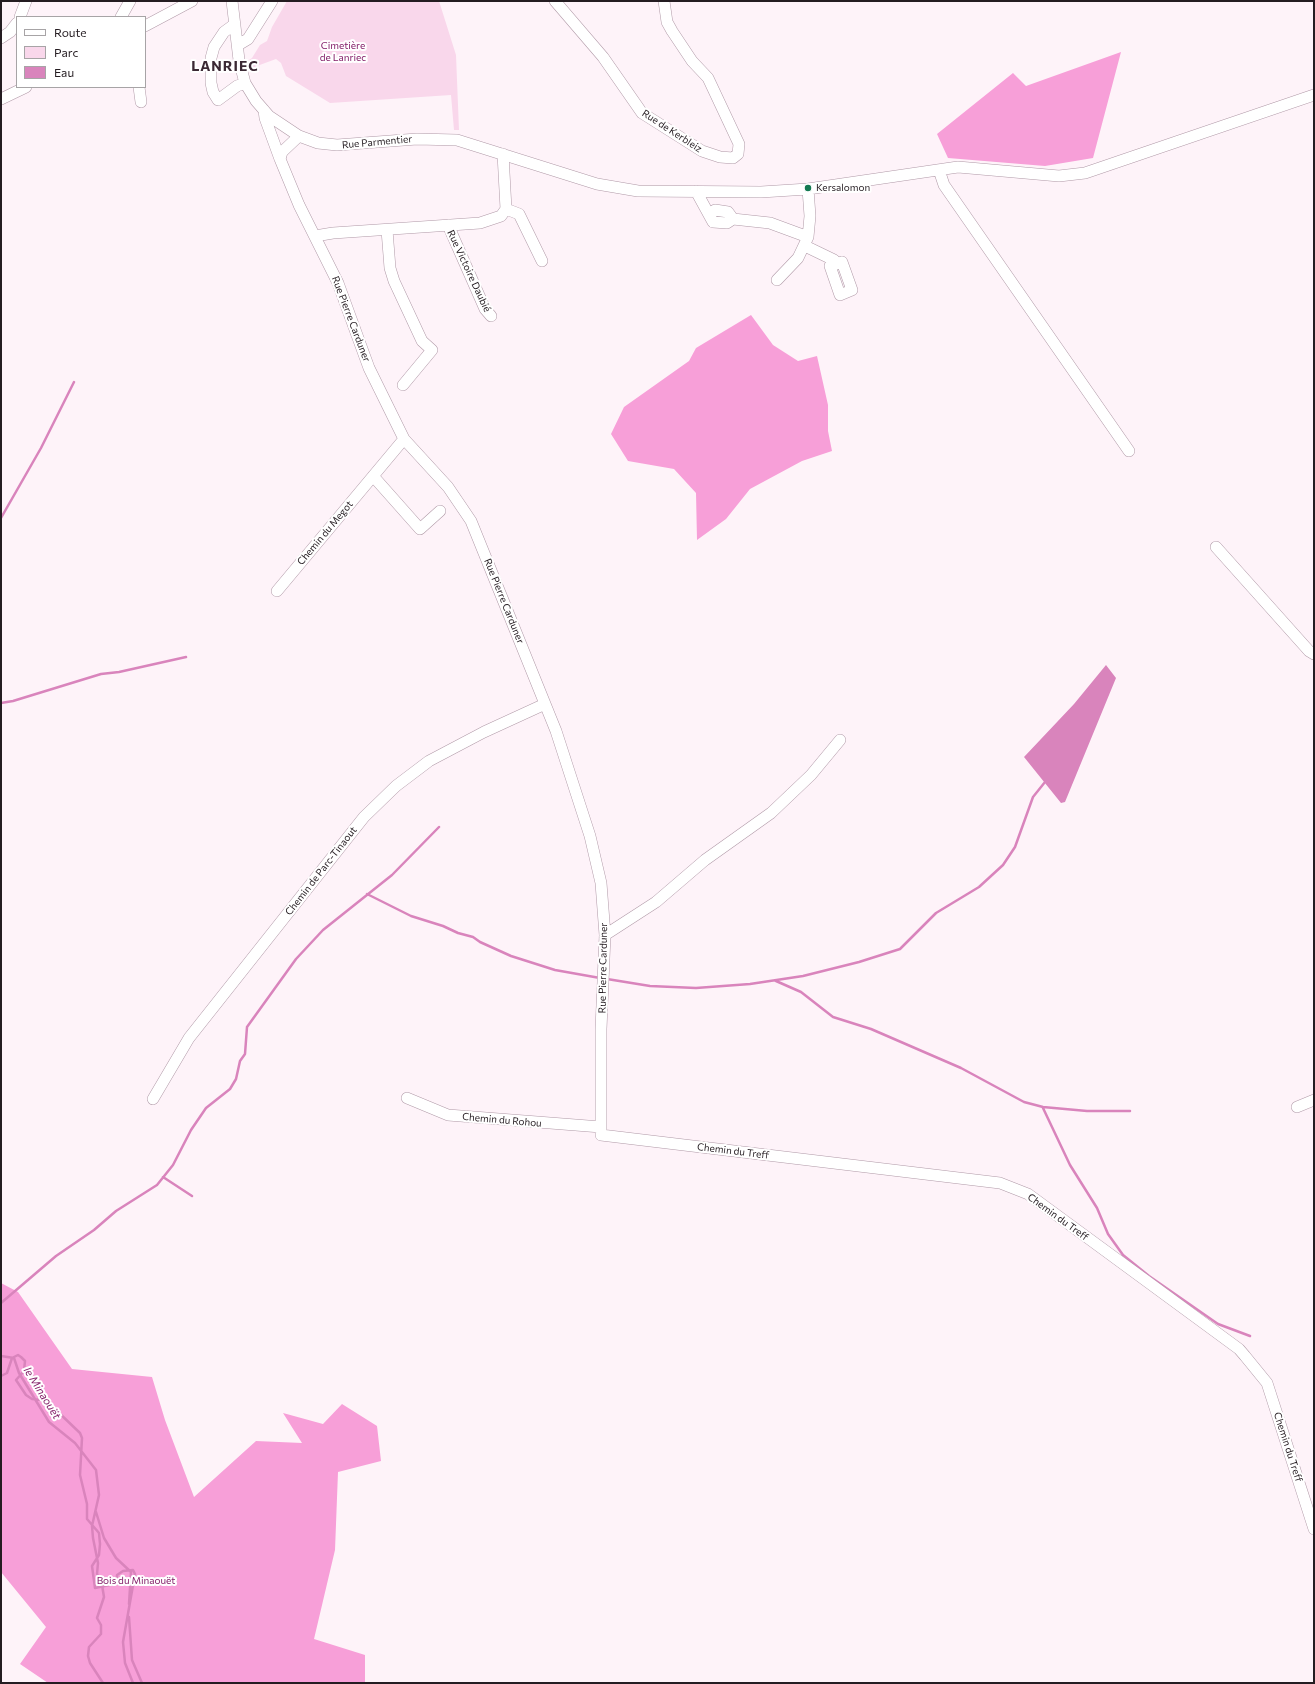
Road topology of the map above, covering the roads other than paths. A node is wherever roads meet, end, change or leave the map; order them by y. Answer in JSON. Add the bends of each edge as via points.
{"nodes":[{"id":1,"x":26,"y":1,"type":"edge"},
{"id":2,"x":130,"y":1,"type":"edge"},
{"id":3,"x":192,"y":1,"type":"edge"},
{"id":4,"x":232,"y":1,"type":"edge"},
{"id":5,"x":272,"y":1,"type":"edge"},
{"id":6,"x":555,"y":1,"type":"edge"},
{"id":7,"x":664,"y":1,"type":"edge"},
{"id":8,"x":20,"y":16,"type":"edge"},
{"id":9,"x":122,"y":16,"type":"edge"},
{"id":10,"x":16,"y":24,"type":"edge"},
{"id":11,"x":235,"y":24,"type":"junction"},
{"id":12,"x":146,"y":25,"type":"edge"},
{"id":13,"x":1,"y":38,"type":"edge"},
{"id":14,"x":238,"y":45,"type":"junction"},
{"id":15,"x":246,"y":83,"type":"junction"},
{"id":16,"x":24,"y":88,"type":"edge"},
{"id":17,"x":139,"y":88,"type":"edge"},
{"id":18,"x":1314,"y":95,"type":"edge"},
{"id":19,"x":1,"y":99,"type":"edge"},
{"id":20,"x":141,"y":102,"type":"dead end"},
{"id":21,"x":264,"y":110,"type":"junction"},
{"id":22,"x":298,"y":136,"type":"junction"},
{"id":23,"x":503,"y":154,"type":"junction"},
{"id":24,"x":280,"y":159,"type":"junction"},
{"id":25,"x":939,"y":170,"type":"junction"},
{"id":26,"x":808,"y":190,"type":"junction"},
{"id":27,"x":696,"y":192,"type":"junction"},
{"id":28,"x":506,"y":209,"type":"junction"},
{"id":29,"x":448,"y":225,"type":"junction"},
{"id":30,"x":387,"y":230,"type":"junction"},
{"id":31,"x":315,"y":236,"type":"junction"},
{"id":32,"x":806,"y":241,"type":"junction"},
{"id":33,"x":542,"y":261,"type":"dead end"},
{"id":34,"x":836,"y":264,"type":"dead end"},
{"id":35,"x":777,"y":280,"type":"dead end"},
{"id":36,"x":491,"y":316,"type":"dead end"},
{"id":37,"x":404,"y":385,"type":"dead end"},
{"id":38,"x":404,"y":439,"type":"junction"},
{"id":39,"x":1129,"y":451,"type":"dead end"},
{"id":40,"x":373,"y":476,"type":"junction"},
{"id":41,"x":440,"y":511,"type":"dead end"},
{"id":42,"x":1216,"y":547,"type":"dead end"},
{"id":43,"x":277,"y":591,"type":"dead end"},
{"id":44,"x":1314,"y":654,"type":"edge"},
{"id":45,"x":545,"y":704,"type":"junction"},
{"id":46,"x":840,"y":740,"type":"dead end"},
{"id":47,"x":605,"y":935,"type":"junction"},
{"id":48,"x":407,"y":1098,"type":"dead end"},
{"id":49,"x":153,"y":1099,"type":"dead end"},
{"id":50,"x":1314,"y":1100,"type":"edge"},
{"id":51,"x":1297,"y":1107,"type":"dead end"},
{"id":52,"x":601,"y":1131,"type":"junction"},
{"id":53,"x":1314,"y":1529,"type":"edge"}],
"edges":[{"from":1,"to":8,"type":"street"},
{"from":2,"to":9,"type":"street"},
{"from":3,"to":12,"type":"street"},
{"from":4,"to":11,"type":"street","name":"Rue Parmentier"},
{"from":5,"to":14,"type":"street","via":[[248,39]]},
{"from":6,"to":7,"type":"street","name":"Rue de Kerbleiz","via":[[604,57],[642,113],[702,151],[733,158],[738,154],[739,144],[708,78],[692,61],[672,30]]},
{"from":10,"to":13,"type":"street"},
{"from":11,"to":14,"type":"street","name":"Rue Parmentier"},
{"from":11,"to":15,"type":"street","via":[[224,32],[214,47],[211,58],[211,83],[218,100],[237,86]]},
{"from":14,"to":15,"type":"street","name":"Rue Parmentier","via":[[239,60]]},
{"from":15,"to":21,"type":"street","name":"Rue Parmentier"},
{"from":16,"to":19,"type":"street"},
{"from":17,"to":20,"type":"street"},
{"from":18,"to":25,"type":"street","name":"Rue Parmentier","via":[[1085,173],[1060,176],[958,167]]},
{"from":21,"to":22,"type":"street","name":"Rue Parmentier","via":[[275,121]]},
{"from":21,"to":24,"type":"street","name":"Rue Pierre Carduner","via":[[264,118]]},
{"from":22,"to":23,"type":"street","name":"Rue Parmentier","via":[[318,143],[337,145],[405,139],[457,140]]},
{"from":22,"to":24,"type":"street","via":[[282,152]]},
{"from":23,"to":27,"type":"street","name":"Rue Parmentier","via":[[611,187],[638,191]]},
{"from":23,"to":28,"type":"street"},
{"from":24,"to":31,"type":"street","name":"Rue Pierre Carduner"},
{"from":25,"to":26,"type":"street","name":"Rue Parmentier"},
{"from":25,"to":39,"type":"street","via":[[944,185]]},
{"from":26,"to":27,"type":"street","name":"Rue Parmentier"},
{"from":26,"to":32,"type":"street","via":[[810,216]]},
{"from":27,"to":32,"type":"street","via":[[709,214],[715,210],[728,212],[734,219],[770,223]]},
{"from":28,"to":29,"type":"street","name":"Rue Victoire Daubié","via":[[501,216],[490,221]]},
{"from":28,"to":33,"type":"street","via":[[519,214]]},
{"from":29,"to":30,"type":"street","name":"Rue Victoire Daubié"},
{"from":29,"to":36,"type":"street","name":"Rue Victoire Daubié","via":[[485,309]]},
{"from":30,"to":31,"type":"street","name":"Rue Victoire Daubié"},
{"from":30,"to":37,"type":"street","via":[[390,268],[394,281],[422,341],[432,350]]},
{"from":31,"to":38,"type":"street","name":"Rue Pierre Carduner","via":[[338,283],[369,368]]},
{"from":32,"to":34,"type":"street"},
{"from":32,"to":35,"type":"street","via":[[798,258]]},
{"from":38,"to":40,"type":"street","name":"Chemin du Megot"},
{"from":38,"to":45,"type":"street","name":"Rue Pierre Carduner","via":[[448,487],[471,521]]},
{"from":40,"to":41,"type":"street","via":[[420,529]]},
{"from":40,"to":43,"type":"street","name":"Chemin du Megot"},
{"from":42,"to":44,"type":"street"},
{"from":45,"to":47,"type":"street","name":"Rue Pierre Carduner","via":[[590,836],[601,883]]},
{"from":45,"to":49,"type":"street","name":"Chemin de Parc-Tinaout","via":[[429,761],[396,786],[364,817],[189,1038]]},
{"from":46,"to":47,"type":"street","via":[[811,775],[771,813],[705,860],[656,902]]},
{"from":47,"to":52,"type":"street","name":"Rue Pierre Carduner","via":[[601,1029]]},
{"from":48,"to":52,"type":"street","name":"Chemin du Rohou","via":[[448,1115]]},
{"from":50,"to":51,"type":"street"},
{"from":52,"to":53,"type":"street","name":"Chemin du Treff","via":[[1000,1183],[1028,1194],[1239,1349],[1245,1356],[1267,1383]]}]}
